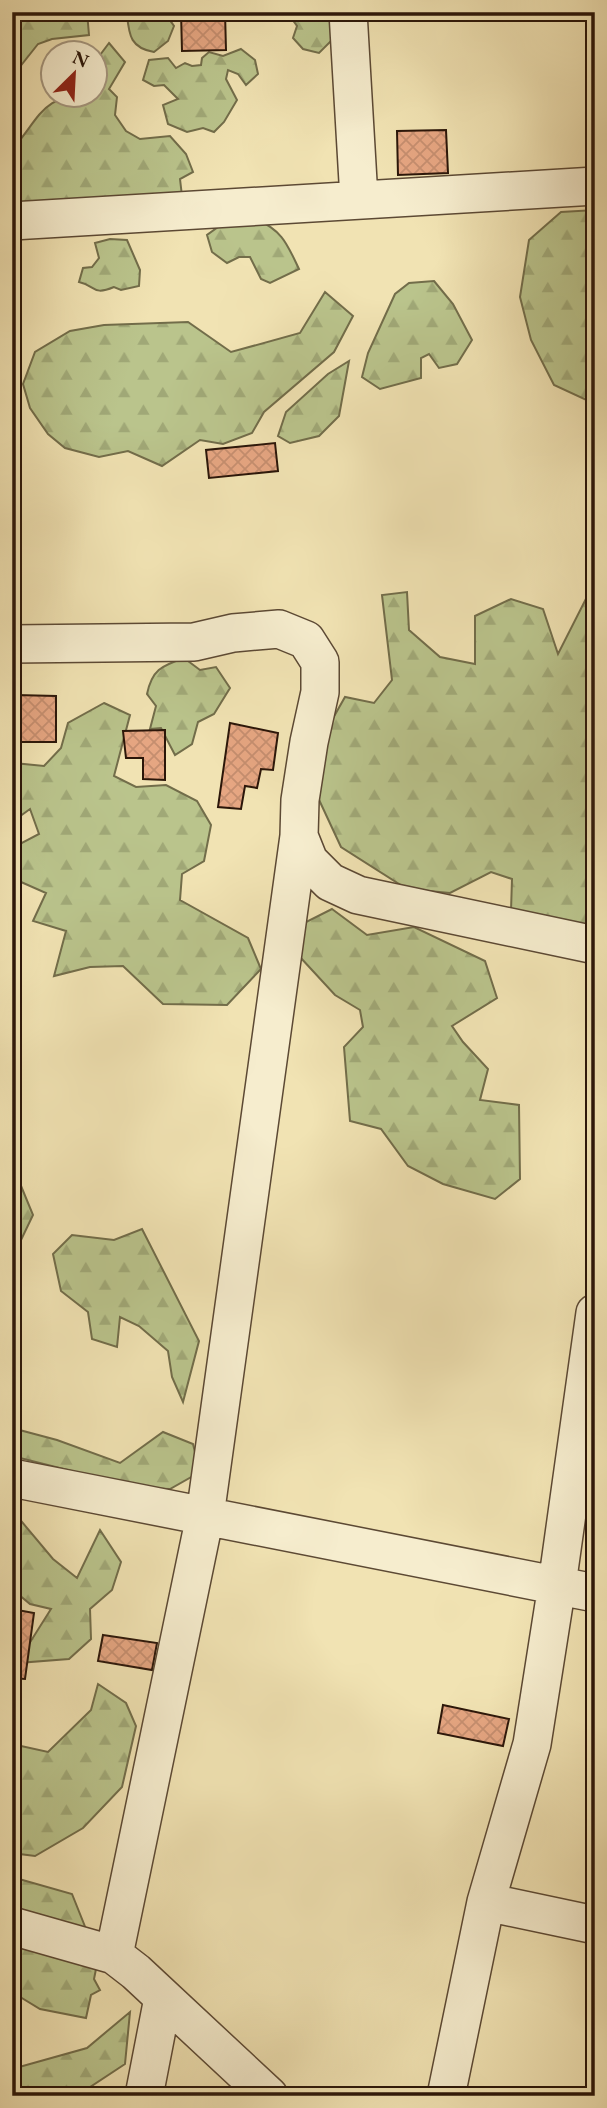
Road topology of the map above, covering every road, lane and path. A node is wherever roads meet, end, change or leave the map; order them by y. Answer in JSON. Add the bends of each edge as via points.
{"nodes":[{"id":1,"x":348,"y":12,"type":"edge"},
{"id":2,"x":595,"y":186,"type":"edge"},
{"id":3,"x":359,"y":199,"type":"junction"},
{"id":4,"x":12,"y":222,"type":"edge"},
{"id":5,"x":12,"y":644,"type":"edge"},
{"id":6,"x":299,"y":836,"type":"junction"},
{"id":7,"x":595,"y":945,"type":"edge"},
{"id":8,"x":595,"y":1313,"type":"edge"},
{"id":9,"x":12,"y":1478,"type":"edge"},
{"id":10,"x":205,"y":1516,"type":"junction"},
{"id":11,"x":557,"y":1585,"type":"junction"},
{"id":12,"x":595,"y":1593,"type":"edge"},
{"id":13,"x":486,"y":1902,"type":"junction"},
{"id":14,"x":595,"y":1925,"type":"edge"},
{"id":15,"x":12,"y":1926,"type":"edge"},
{"id":16,"x":114,"y":1955,"type":"junction"},
{"id":17,"x":163,"y":1998,"type":"junction"},
{"id":18,"x":144,"y":2096,"type":"edge"},
{"id":19,"x":269,"y":2096,"type":"edge"},
{"id":20,"x":446,"y":2096,"type":"edge"}],
"edges":[{"from":1,"to":3,"type":"street"},
{"from":2,"to":3,"type":"street"},
{"from":3,"to":4,"type":"street"},
{"from":5,"to":6,"type":"street","via":[[194,642],[279,629],[306,640],[320,662],[320,692],[300,800]]},
{"from":6,"to":7,"type":"street","via":[[309,860],[330,882],[358,895]]},
{"from":6,"to":10,"type":"street"},
{"from":8,"to":11,"type":"street"},
{"from":9,"to":10,"type":"street"},
{"from":10,"to":11,"type":"street"},
{"from":10,"to":16,"type":"street"},
{"from":11,"to":12,"type":"street"},
{"from":11,"to":13,"type":"street","via":[[532,1744]]},
{"from":13,"to":14,"type":"street"},
{"from":13,"to":20,"type":"street"},
{"from":15,"to":16,"type":"street"},
{"from":16,"to":17,"type":"street"},
{"from":17,"to":18,"type":"street"},
{"from":17,"to":19,"type":"street"}]}
